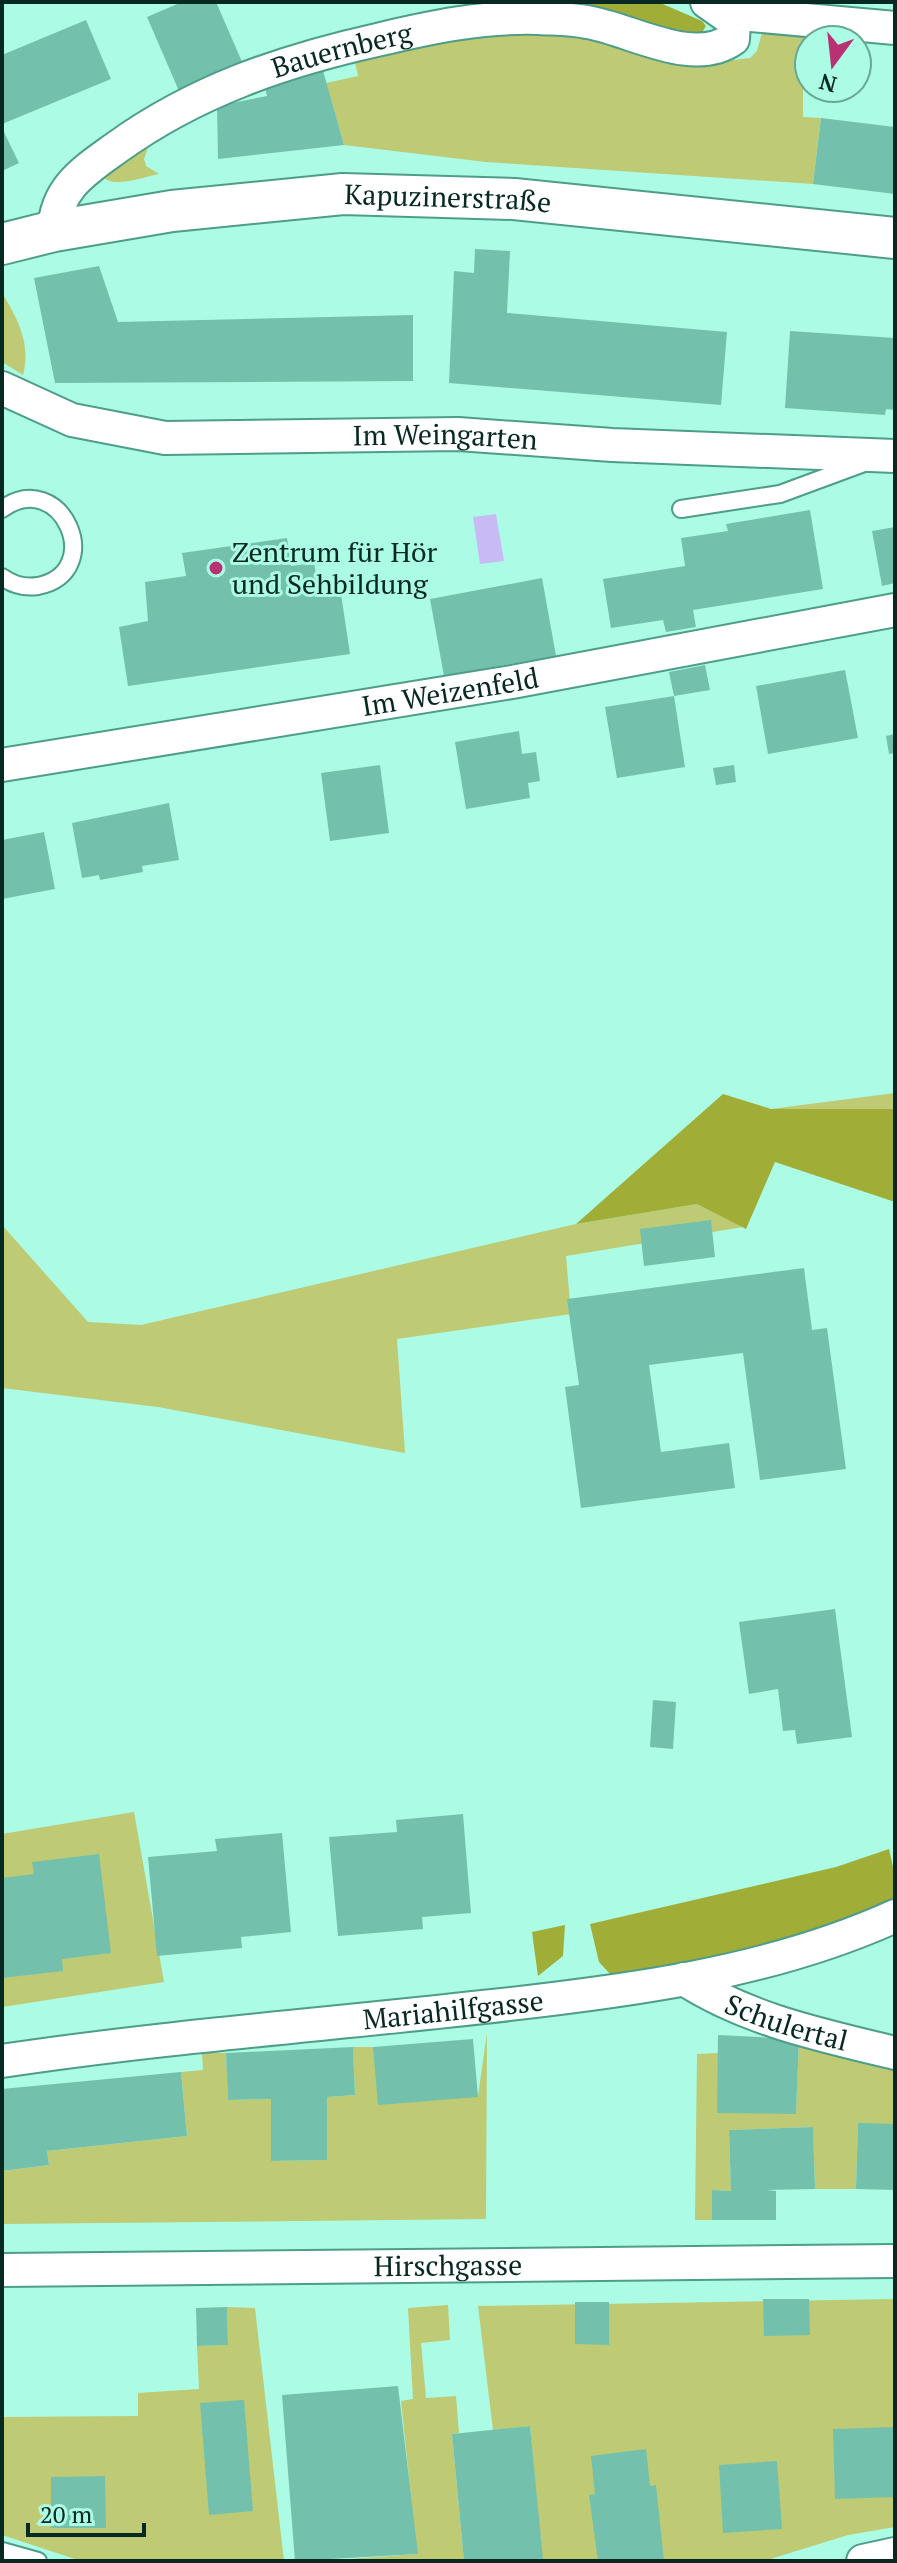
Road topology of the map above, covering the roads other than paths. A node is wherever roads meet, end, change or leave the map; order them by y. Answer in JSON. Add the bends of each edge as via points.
{"nodes":[{"id":1,"x":717,"y":8,"type":"edge"},
{"id":2,"x":895,"y":28,"type":"edge"},
{"id":3,"x":54,"y":231,"type":"junction"},
{"id":4,"x":895,"y":238,"type":"edge"},
{"id":5,"x":2,"y":244,"type":"edge"},
{"id":6,"x":2,"y":388,"type":"edge"},
{"id":7,"x":890,"y":456,"type":"edge"},
{"id":8,"x":3,"y":507,"type":"edge"},
{"id":9,"x":681,"y":509,"type":"dead end"},
{"id":10,"x":2,"y":577,"type":"edge"},
{"id":11,"x":895,"y":610,"type":"edge"},
{"id":12,"x":2,"y":765,"type":"edge"},
{"id":13,"x":895,"y":1916,"type":"edge"},
{"id":14,"x":684,"y":1979,"type":"junction"},
{"id":15,"x":895,"y":2053,"type":"edge"},
{"id":16,"x":2,"y":2061,"type":"edge"},
{"id":17,"x":895,"y":2261,"type":"edge"},
{"id":18,"x":2,"y":2270,"type":"edge"},
{"id":19,"x":2,"y":2551,"type":"edge"},
{"id":20,"x":895,"y":2554,"type":"edge"},
{"id":21,"x":38,"y":2561,"type":"edge"},
{"id":22,"x":863,"y":2561,"type":"edge"}],
"edges":[{"from":1,"to":2,"type":"street"},
{"from":1,"to":3,"type":"street","name":"Bauernberg","via":[[734,21],[733,39],[713,48],[681,47],[588,22],[483,18],[278,64],[215,89],[85,170],[61,197]]},
{"from":3,"to":4,"type":"street","name":"Kapuzinerstraße","via":[[172,211],[343,194],[514,199]]},
{"from":3,"to":5,"type":"street","name":"Kapuzinerstraße"},
{"from":6,"to":7,"type":"street","name":"Im Weingarten","via":[[72,420],[165,438],[458,434]]},
{"from":7,"to":9,"type":"lane","via":[[780,494]]},
{"from":8,"to":10,"type":"lane","via":[[32,499],[59,510],[68,521],[73,549],[68,564],[48,583],[19,586]]},
{"from":11,"to":12,"type":"street","name":"Im Weizenfeld","via":[[512,682]]},
{"from":13,"to":14,"type":"street","name":"Mariahilfgasse","via":[[843,1937]]},
{"from":14,"to":15,"type":"street","name":"Schulertal","via":[[753,2015]]},
{"from":14,"to":16,"type":"street","name":"Mariahilfgasse","via":[[630,1991],[123,2043]]},
{"from":17,"to":18,"type":"street","name":"Hirschgasse"},
{"from":19,"to":21,"type":"lane"},
{"from":20,"to":22,"type":"street"}]}
